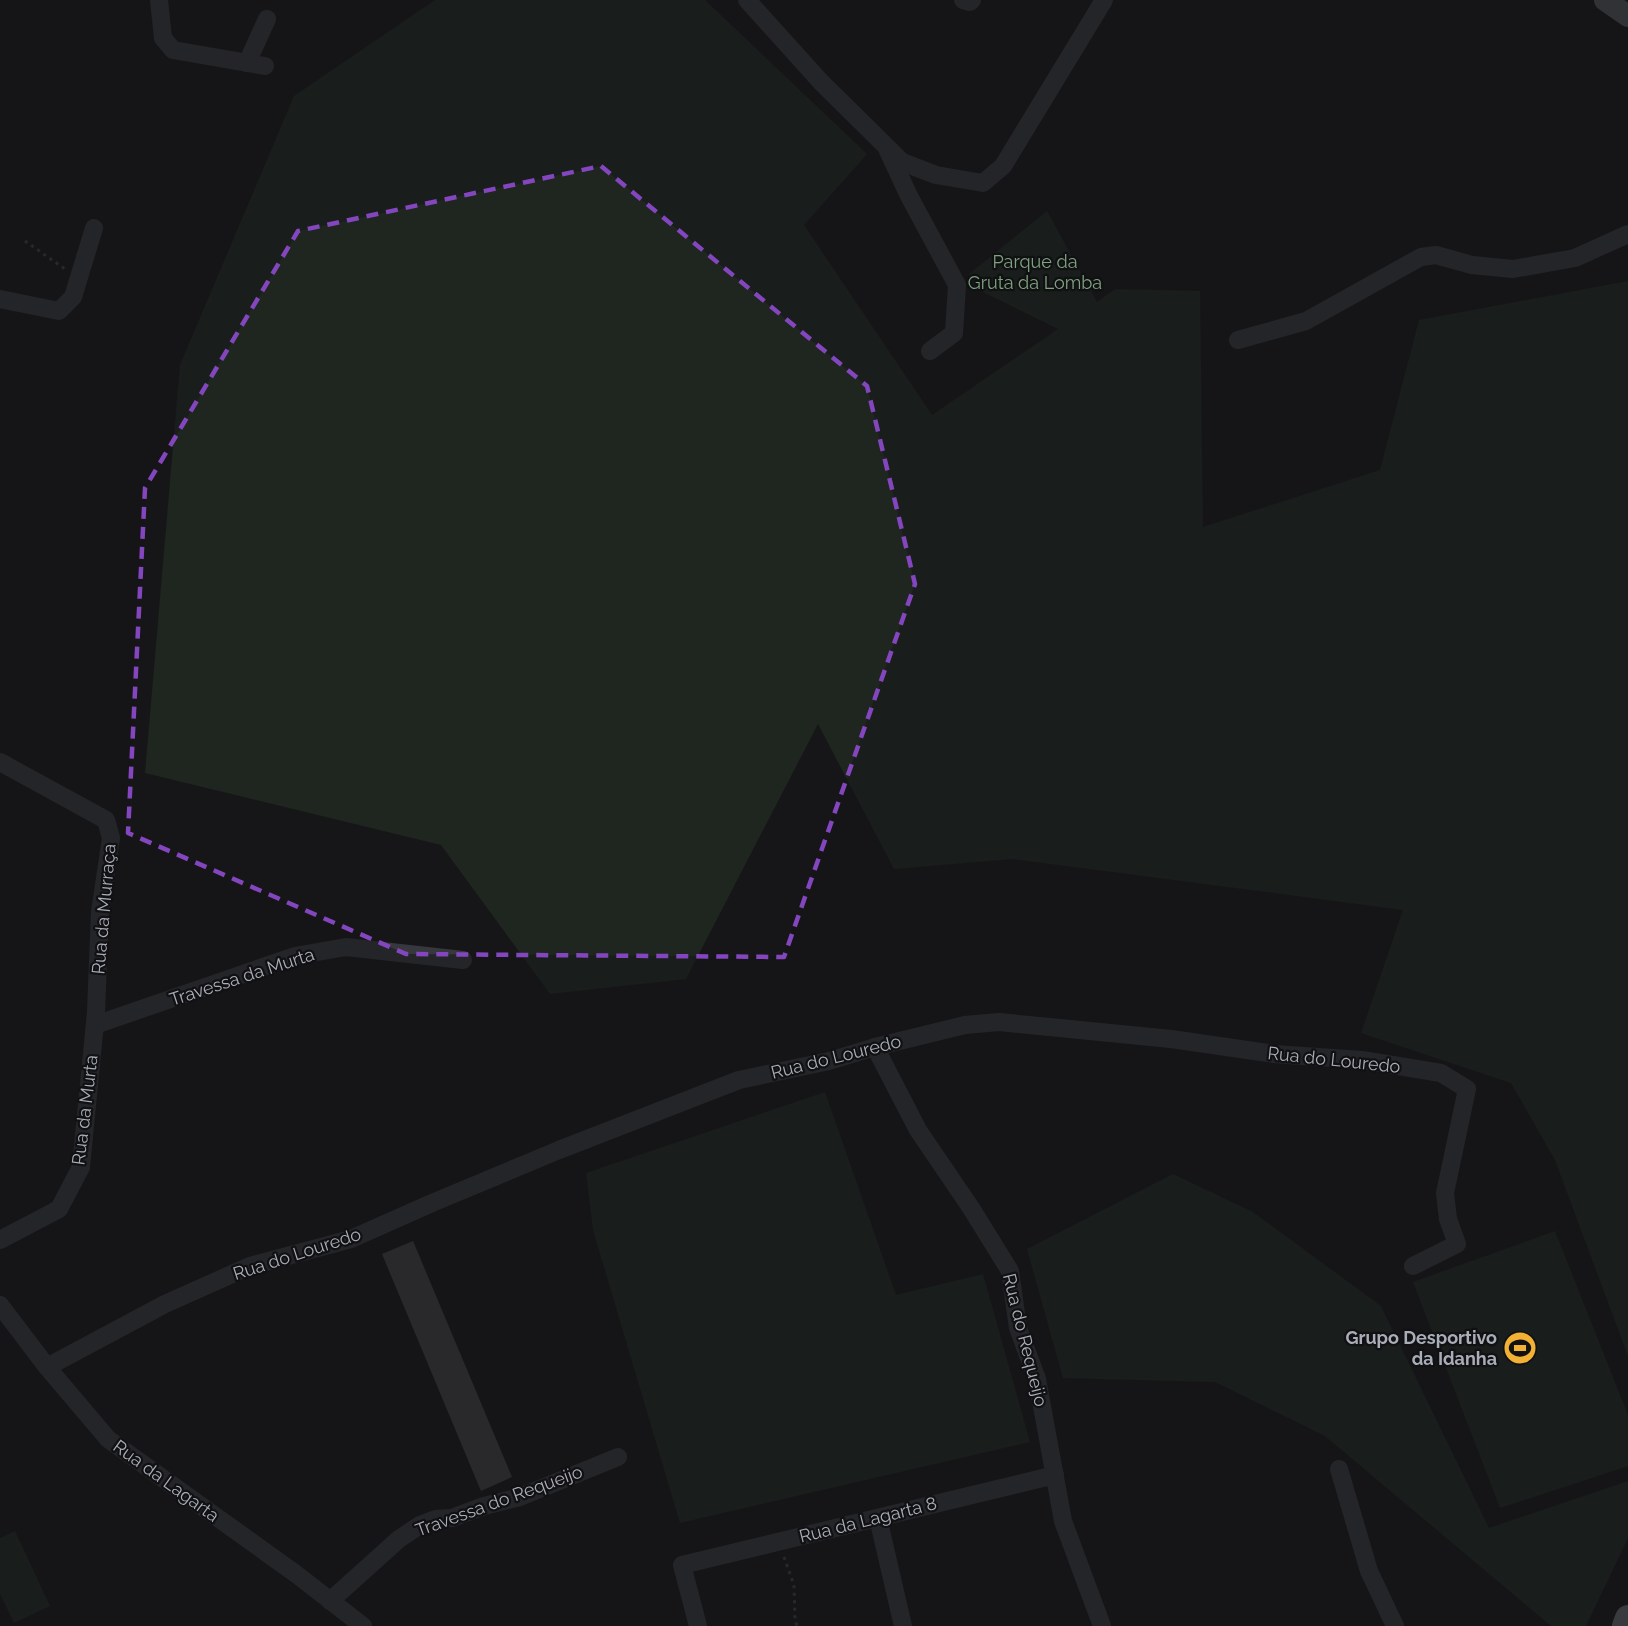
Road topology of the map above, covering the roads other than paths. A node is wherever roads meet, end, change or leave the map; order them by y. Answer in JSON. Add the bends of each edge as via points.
{"nodes":[{"id":1,"x":159,"y":0,"type":"edge"},
{"id":2,"x":747,"y":0,"type":"edge"},
{"id":3,"x":963,"y":0,"type":"edge"},
{"id":4,"x":972,"y":0,"type":"edge"},
{"id":5,"x":1104,"y":0,"type":"edge"},
{"id":6,"x":1605,"y":0,"type":"edge"},
{"id":7,"x":1628,"y":16,"type":"edge"},
{"id":8,"x":267,"y":19,"type":"dead end"},
{"id":9,"x":885,"y":144,"type":"junction"},
{"id":10,"x":94,"y":228,"type":"dead end"},
{"id":11,"x":1628,"y":234,"type":"edge"},
{"id":12,"x":0,"y":299,"type":"edge"},
{"id":13,"x":1239,"y":340,"type":"dead end"},
{"id":14,"x":930,"y":351,"type":"dead end"},
{"id":15,"x":0,"y":762,"type":"edge"},
{"id":16,"x":463,"y":960,"type":"dead end"},
{"id":17,"x":95,"y":1018,"type":"junction"},
{"id":18,"x":874,"y":1047,"type":"junction"},
{"id":19,"x":0,"y":1240,"type":"edge"},
{"id":20,"x":1413,"y":1266,"type":"dead end"},
{"id":21,"x":0,"y":1305,"type":"edge"},
{"id":22,"x":47,"y":1367,"type":"junction"},
{"id":23,"x":618,"y":1457,"type":"dead end"},
{"id":24,"x":1339,"y":1469,"type":"dead end"},
{"id":25,"x":1055,"y":1475,"type":"junction"},
{"id":26,"x":878,"y":1518,"type":"junction"},
{"id":27,"x":330,"y":1601,"type":"junction"},
{"id":28,"x":1628,"y":1618,"type":"edge"},
{"id":29,"x":363,"y":1626,"type":"edge"},
{"id":30,"x":698,"y":1626,"type":"edge"},
{"id":31,"x":903,"y":1626,"type":"edge"},
{"id":32,"x":1102,"y":1626,"type":"edge"},
{"id":33,"x":1395,"y":1626,"type":"edge"},
{"id":34,"x":1624,"y":1626,"type":"edge"}],
"edges":[{"from":1,"to":8,"type":"street","via":[[163,38],[173,50],[256,64]]},
{"from":2,"to":9,"type":"street"},
{"from":3,"to":4,"type":"street"},
{"from":5,"to":9,"type":"street","via":[[1004,166],[983,183],[936,176],[902,162]]},
{"from":6,"to":7,"type":"main road"},
{"from":9,"to":14,"type":"street","via":[[957,285],[954,333]]},
{"from":10,"to":12,"type":"street","via":[[73,297],[59,310]]},
{"from":11,"to":13,"type":"street","via":[[1575,258],[1513,269],[1472,265],[1436,255],[1421,257],[1306,321]]},
{"from":15,"to":17,"type":"street","name":"Rua da Murraça","via":[[106,820],[111,838],[100,912]]},
{"from":16,"to":17,"type":"street","name":"Travessa da Murta","via":[[346,947],[295,956]]},
{"from":17,"to":19,"type":"street","name":"Rua da Murta","via":[[81,1167],[59,1209]]},
{"from":18,"to":20,"type":"street","name":"Rua do Louredo","via":[[965,1025],[999,1022],[1274,1054],[1362,1060],[1441,1072],[1467,1089],[1445,1193],[1448,1219],[1457,1244]]},
{"from":18,"to":22,"type":"street","name":"Rua do Louredo","via":[[830,1061],[739,1080],[548,1155],[351,1239],[250,1266],[165,1304]]},
{"from":18,"to":25,"type":"street","name":"Rua do Requeijo","via":[[918,1130],[1010,1271],[1018,1328],[1036,1379]]},
{"from":21,"to":22,"type":"street","name":"Rua da Lagarta"},
{"from":22,"to":27,"type":"street","name":"Rua da Lagarta","via":[[108,1439]]},
{"from":23,"to":27,"type":"street","name":"Travessa do Requeijo","via":[[520,1497],[420,1525]]},
{"from":24,"to":33,"type":"street","via":[[1369,1571]]},
{"from":25,"to":26,"type":"street","name":"Rua da Lagarta 8"},
{"from":25,"to":32,"type":"street","name":"Rua do Requeijo","via":[[1063,1521]]},
{"from":26,"to":30,"type":"street","name":"Rua da Lagarta 8","via":[[682,1565]]},
{"from":26,"to":31,"type":"street"},
{"from":27,"to":29,"type":"street","name":"Rua da Lagarta"},
{"from":28,"to":34,"type":"highway"}]}
